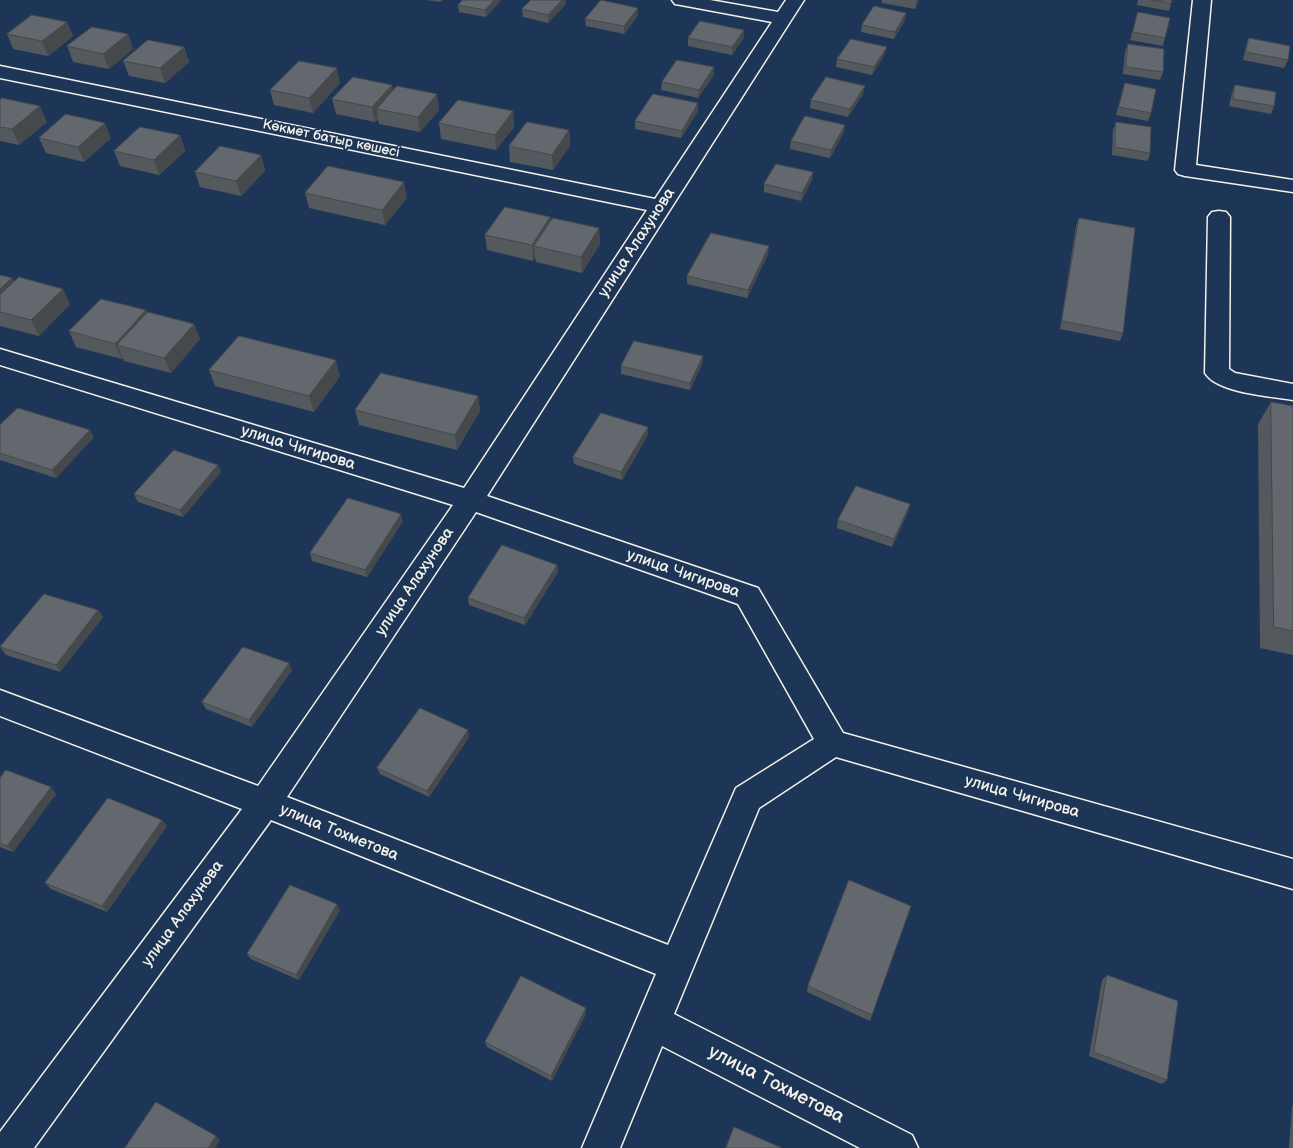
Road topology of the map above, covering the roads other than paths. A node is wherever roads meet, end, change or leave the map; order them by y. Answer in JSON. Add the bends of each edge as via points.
{"nodes":[{"id":1,"x":681,"y":0,"type":"edge"},
{"id":2,"x":1202,"y":0,"type":"edge"},
{"id":3,"x":789,"y":9,"type":"edge"},
{"id":4,"x":0,"y":72,"type":"edge"},
{"id":5,"x":1293,"y":186,"type":"edge"},
{"id":6,"x":662,"y":206,"type":"junction"},
{"id":7,"x":1219,"y":217,"type":"dead end"},
{"id":8,"x":0,"y":357,"type":"edge"},
{"id":9,"x":1293,"y":392,"type":"edge"},
{"id":10,"x":470,"y":500,"type":"junction"},
{"id":11,"x":0,"y":703,"type":"edge"},
{"id":12,"x":832,"y":743,"type":"junction"},
{"id":13,"x":264,"y":803,"type":"junction"},
{"id":14,"x":1293,"y":874,"type":"edge"},
{"id":15,"x":678,"y":966,"type":"junction"},
{"id":16,"x":654,"y":1023,"type":"junction"},
{"id":17,"x":12,"y":1148,"type":"edge"},
{"id":18,"x":600,"y":1148,"type":"edge"},
{"id":19,"x":899,"y":1148,"type":"edge"}],
"edges":[{"from":1,"to":3,"type":"street"},
{"from":2,"to":5,"type":"street","via":[[1185,170]]},
{"from":3,"to":6,"type":"street","name":"улица Алахунова"},
{"from":4,"to":6,"type":"street","name":"Көкмет батыр көшесі"},
{"from":6,"to":10,"type":"street","name":"улица Алахунова"},
{"from":7,"to":9,"type":"street","via":[[1218,375],[1228,380]]},
{"from":8,"to":10,"type":"street","name":"улица Чигирова"},
{"from":10,"to":12,"type":"street","name":"улица Чигирова","via":[[748,596]]},
{"from":10,"to":13,"type":"street","name":"улица Алахунова"},
{"from":11,"to":13,"type":"street","name":"улица Тохметова"},
{"from":12,"to":14,"type":"street","name":"улица Чигирова"},
{"from":12,"to":15,"type":"street","via":[[748,798]]},
{"from":13,"to":15,"type":"street","name":"улица Тохметова"},
{"from":13,"to":17,"type":"street","name":"улица Алахунова"},
{"from":15,"to":16,"type":"street"},
{"from":16,"to":18,"type":"street"},
{"from":16,"to":19,"type":"street","name":"улица Тохметова"}]}
